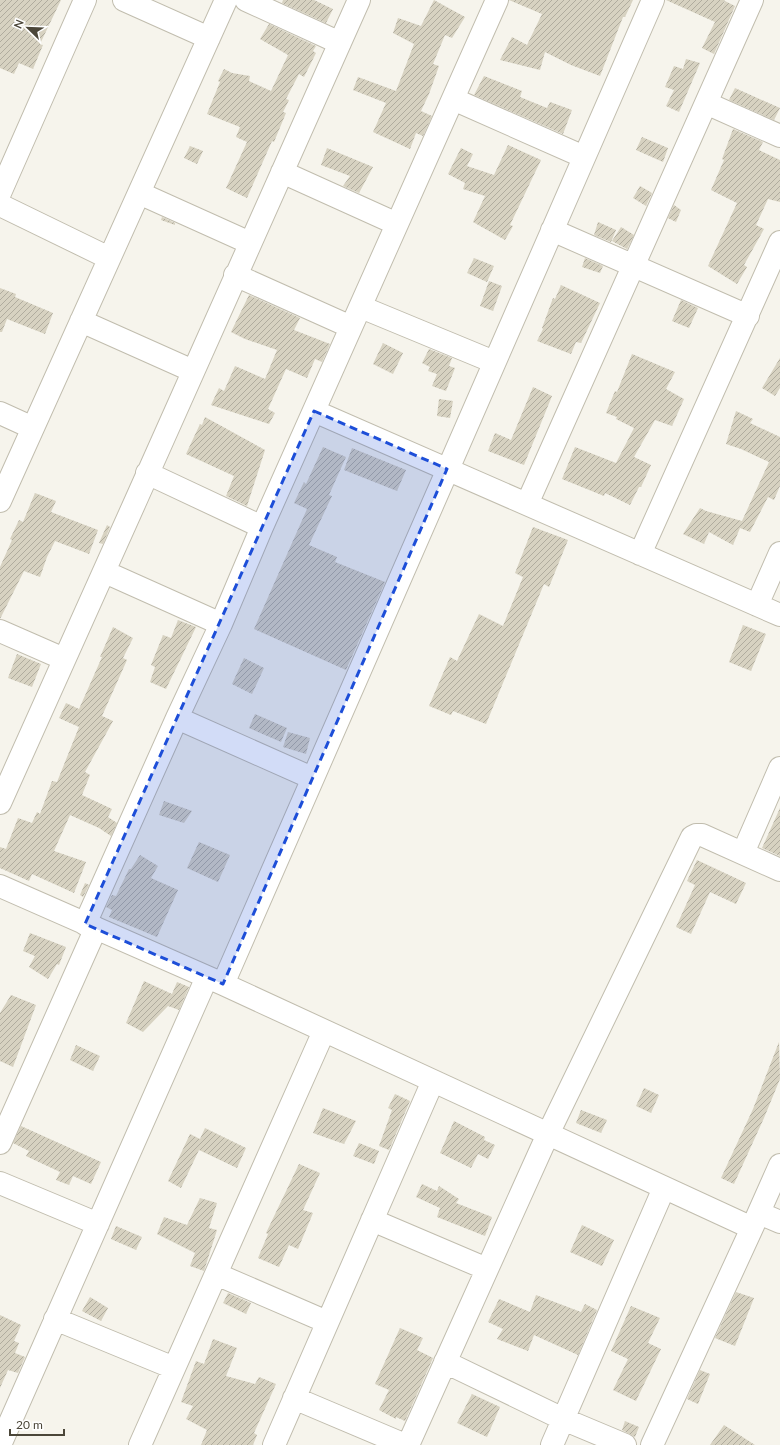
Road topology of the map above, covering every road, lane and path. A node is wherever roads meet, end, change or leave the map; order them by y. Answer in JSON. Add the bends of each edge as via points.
{"nodes":[{"id":1,"x":85,"y":0,"type":"edge"},
{"id":2,"x":124,"y":0,"type":"edge"},
{"id":3,"x":226,"y":0,"type":"edge"},
{"id":4,"x":246,"y":0,"type":"edge"},
{"id":5,"x":359,"y":0,"type":"edge"},
{"id":6,"x":497,"y":0,"type":"edge"},
{"id":7,"x":653,"y":0,"type":"edge"},
{"id":8,"x":752,"y":0,"type":"edge"},
{"id":9,"x":209,"y":38,"type":"junction"},
{"id":10,"x":340,"y":43,"type":"junction"},
{"id":11,"x":453,"y":99,"type":"junction"},
{"id":12,"x":706,"y":103,"type":"junction"},
{"id":13,"x":780,"y":136,"type":"edge"},
{"id":14,"x":584,"y":157,"type":"junction"},
{"id":15,"x":282,"y":172,"type":"junction"},
{"id":16,"x":0,"y":193,"type":"edge"},
{"id":17,"x":139,"y":193,"type":"junction"},
{"id":18,"x":0,"y":204,"type":"edge"},
{"id":19,"x":397,"y":224,"type":"junction"},
{"id":20,"x":552,"y":230,"type":"junction"},
{"id":21,"x":780,"y":242,"type":"edge"},
{"id":22,"x":250,"y":243,"type":"junction"},
{"id":23,"x":109,"y":258,"type":"junction"},
{"id":24,"x":634,"y":266,"type":"junction"},
{"id":25,"x":235,"y":275,"type":"junction"},
{"id":26,"x":360,"y":307,"type":"junction"},
{"id":27,"x":748,"y":316,"type":"junction"},
{"id":28,"x":81,"y":321,"type":"junction"},
{"id":29,"x":351,"y":327,"type":"junction"},
{"id":30,"x":494,"y":362,"type":"junction"},
{"id":31,"x":193,"y":371,"type":"junction"},
{"id":32,"x":314,"y":411,"type":"junction"},
{"id":33,"x":0,"y":413,"type":"edge"},
{"id":34,"x":33,"y":428,"type":"junction"},
{"id":35,"x":448,"y":470,"type":"junction"},
{"id":36,"x":147,"y":473,"type":"junction"},
{"id":37,"x":0,"y":501,"type":"edge"},
{"id":38,"x":527,"y":504,"type":"junction"},
{"id":39,"x":262,"y":527,"type":"junction"},
{"id":40,"x":640,"y":554,"type":"junction"},
{"id":41,"x":780,"y":554,"type":"edge"},
{"id":42,"x":105,"y":572,"type":"junction"},
{"id":43,"x":757,"y":605,"type":"junction"},
{"id":44,"x":780,"y":615,"type":"edge"},
{"id":45,"x":221,"y":624,"type":"junction"},
{"id":46,"x":0,"y":631,"type":"edge"},
{"id":47,"x":64,"y":659,"type":"junction"},
{"id":48,"x":177,"y":718,"type":"junction"},
{"id":49,"x":780,"y":768,"type":"edge"},
{"id":50,"x":312,"y":778,"type":"junction"},
{"id":51,"x":0,"y":802,"type":"edge"},
{"id":52,"x":743,"y":853,"type":"junction"},
{"id":53,"x":780,"y":870,"type":"edge"},
{"id":54,"x":0,"y":886,"type":"edge"},
{"id":55,"x":90,"y":926,"type":"junction"},
{"id":56,"x":215,"y":981,"type":"junction"},
{"id":57,"x":324,"y":1030,"type":"junction"},
{"id":58,"x":433,"y":1081,"type":"junction"},
{"id":59,"x":548,"y":1134,"type":"junction"},
{"id":60,"x":0,"y":1143,"type":"edge"},
{"id":61,"x":780,"y":1165,"type":"edge"},
{"id":62,"x":0,"y":1183,"type":"edge"},
{"id":63,"x":664,"y":1188,"type":"junction"},
{"id":64,"x":372,"y":1220,"type":"junction"},
{"id":65,"x":756,"y":1221,"type":"junction"},
{"id":66,"x":780,"y":1222,"type":"edge"},
{"id":67,"x":98,"y":1224,"type":"junction"},
{"id":68,"x":487,"y":1269,"type":"junction"},
{"id":69,"x":216,"y":1274,"type":"junction"},
{"id":70,"x":55,"y":1319,"type":"junction"},
{"id":71,"x":327,"y":1322,"type":"junction"},
{"id":72,"x":445,"y":1362,"type":"junction"},
{"id":73,"x":174,"y":1368,"type":"junction"},
{"id":74,"x":294,"y":1398,"type":"junction"},
{"id":75,"x":563,"y":1419,"type":"junction"},
{"id":76,"x":0,"y":1445,"type":"edge"},
{"id":77,"x":140,"y":1445,"type":"edge"},
{"id":78,"x":274,"y":1445,"type":"edge"},
{"id":79,"x":406,"y":1445,"type":"edge"},
{"id":80,"x":552,"y":1445,"type":"edge"},
{"id":81,"x":625,"y":1445,"type":"edge"},
{"id":82,"x":652,"y":1445,"type":"edge"}],
"edges":[{"from":1,"to":16,"type":"street"},
{"from":2,"to":9,"type":"street"},
{"from":3,"to":9,"type":"street"},
{"from":4,"to":10,"type":"street"},
{"from":5,"to":10,"type":"street"},
{"from":6,"to":11,"type":"street"},
{"from":7,"to":14,"type":"street"},
{"from":8,"to":12,"type":"street"},
{"from":9,"to":17,"type":"street"},
{"from":10,"to":15,"type":"street"},
{"from":11,"to":14,"type":"street"},
{"from":11,"to":19,"type":"street"},
{"from":12,"to":13,"type":"street"},
{"from":12,"to":24,"type":"street"},
{"from":14,"to":20,"type":"street"},
{"from":15,"to":19,"type":"street"},
{"from":15,"to":22,"type":"street"},
{"from":17,"to":22,"type":"street"},
{"from":17,"to":23,"type":"street"},
{"from":18,"to":23,"type":"street"},
{"from":19,"to":26,"type":"street"},
{"from":20,"to":24,"type":"street"},
{"from":20,"to":30,"type":"street"},
{"from":21,"to":27,"type":"street"},
{"from":22,"to":25,"type":"street"},
{"from":23,"to":28,"type":"street"},
{"from":24,"to":27,"type":"street"},
{"from":24,"to":38,"type":"street"},
{"from":25,"to":29,"type":"street"},
{"from":25,"to":31,"type":"street"},
{"from":26,"to":29,"type":"street"},
{"from":26,"to":30,"type":"street"},
{"from":27,"to":40,"type":"street"},
{"from":28,"to":31,"type":"street"},
{"from":28,"to":34,"type":"street"},
{"from":29,"to":32,"type":"street"},
{"from":30,"to":35,"type":"street"},
{"from":31,"to":36,"type":"street"},
{"from":32,"to":35,"type":"street"},
{"from":32,"to":39,"type":"street"},
{"from":33,"to":34,"type":"street"},
{"from":34,"to":37,"type":"street"},
{"from":35,"to":38,"type":"street"},
{"from":35,"to":50,"type":"street"},
{"from":36,"to":39,"type":"street"},
{"from":36,"to":42,"type":"street"},
{"from":38,"to":40,"type":"street"},
{"from":39,"to":45,"type":"street"},
{"from":40,"to":43,"type":"street"},
{"from":41,"to":43,"type":"street"},
{"from":42,"to":45,"type":"street"},
{"from":42,"to":47,"type":"street"},
{"from":43,"to":44,"type":"street"},
{"from":45,"to":48,"type":"street"},
{"from":46,"to":47,"type":"street"},
{"from":47,"to":51,"type":"street"},
{"from":48,"to":50,"type":"street"},
{"from":48,"to":55,"type":"street"},
{"from":49,"to":52,"type":"street"},
{"from":50,"to":56,"type":"street"},
{"from":52,"to":53,"type":"street"},
{"from":52,"to":59,"type":"street","via":[[702,835],[692,837]]},
{"from":54,"to":55,"type":"street"},
{"from":55,"to":56,"type":"street"},
{"from":55,"to":60,"type":"street"},
{"from":56,"to":57,"type":"street"},
{"from":56,"to":67,"type":"street"},
{"from":57,"to":58,"type":"street"},
{"from":57,"to":69,"type":"street"},
{"from":58,"to":59,"type":"street"},
{"from":58,"to":64,"type":"street"},
{"from":59,"to":63,"type":"street"},
{"from":59,"to":68,"type":"street"},
{"from":61,"to":65,"type":"street"},
{"from":62,"to":67,"type":"street"},
{"from":63,"to":65,"type":"street"},
{"from":63,"to":75,"type":"street"},
{"from":64,"to":68,"type":"street"},
{"from":64,"to":71,"type":"street"},
{"from":65,"to":66,"type":"street"},
{"from":65,"to":82,"type":"street"},
{"from":67,"to":70,"type":"street"},
{"from":68,"to":72,"type":"street"},
{"from":69,"to":71,"type":"street"},
{"from":69,"to":73,"type":"street"},
{"from":70,"to":73,"type":"street"},
{"from":70,"to":76,"type":"street"},
{"from":71,"to":74,"type":"street"},
{"from":72,"to":75,"type":"street"},
{"from":72,"to":79,"type":"street"},
{"from":73,"to":77,"type":"street"},
{"from":74,"to":78,"type":"street"},
{"from":74,"to":79,"type":"street"},
{"from":75,"to":80,"type":"street"},
{"from":75,"to":81,"type":"street"}]}
